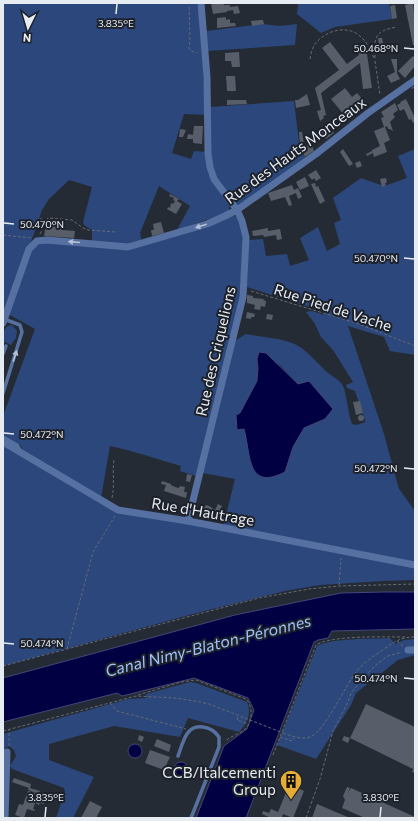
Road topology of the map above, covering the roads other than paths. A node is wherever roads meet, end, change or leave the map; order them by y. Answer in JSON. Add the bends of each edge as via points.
{"nodes":[{"id":1,"x":201,"y":3,"type":"edge"},
{"id":2,"x":415,"y":80,"type":"edge"},
{"id":3,"x":237,"y":210,"type":"junction"},
{"id":4,"x":4,"y":321,"type":"edge"},
{"id":5,"x":6,"y":346,"type":"dead end"},
{"id":6,"x":3,"y":354,"type":"edge"},
{"id":7,"x":3,"y":393,"type":"edge"},
{"id":8,"x":3,"y":437,"type":"edge"},
{"id":9,"x":3,"y":442,"type":"edge"},
{"id":10,"x":21,"y":452,"type":"junction"},
{"id":11,"x":188,"y":521,"type":"junction"},
{"id":12,"x":415,"y":564,"type":"edge"},
{"id":13,"x":8,"y":752,"type":"road end"},
{"id":14,"x":178,"y":756,"type":"dead end"},
{"id":15,"x":5,"y":818,"type":"edge"},
{"id":16,"x":191,"y":818,"type":"edge"}],
"edges":[{"from":1,"to":3,"type":"street","name":"Rue des Criquelions","via":[[208,77],[210,167],[214,179]]},
{"from":2,"to":3,"type":"street","name":"Rue des Hauts Monceaux"},
{"from":3,"to":4,"type":"street","name":"Rue des Hauts Monceaux","one_way":true,"via":[[207,224],[128,247],[37,241],[29,249]]},
{"from":3,"to":11,"type":"street","name":"Rue des Criquelions","via":[[246,237],[244,288]]},
{"from":7,"to":4,"type":"lane","one_way":true,"via":[[22,332],[20,325]]},
{"from":5,"to":6,"type":"lane"},
{"from":8,"to":10,"type":"lane","via":[[17,445]]},
{"from":9,"to":10,"type":"street","name":"Rue d'Hautrage"},
{"from":10,"to":11,"type":"street","name":"Rue d'Hautrage","via":[[118,510]]},
{"from":11,"to":12,"type":"street","name":"Rue d'Hautrage"},
{"from":13,"to":15,"type":"street"},
{"from":14,"to":16,"type":"lane","via":[[185,738],[194,727],[212,730],[219,737],[219,747]]}]}
